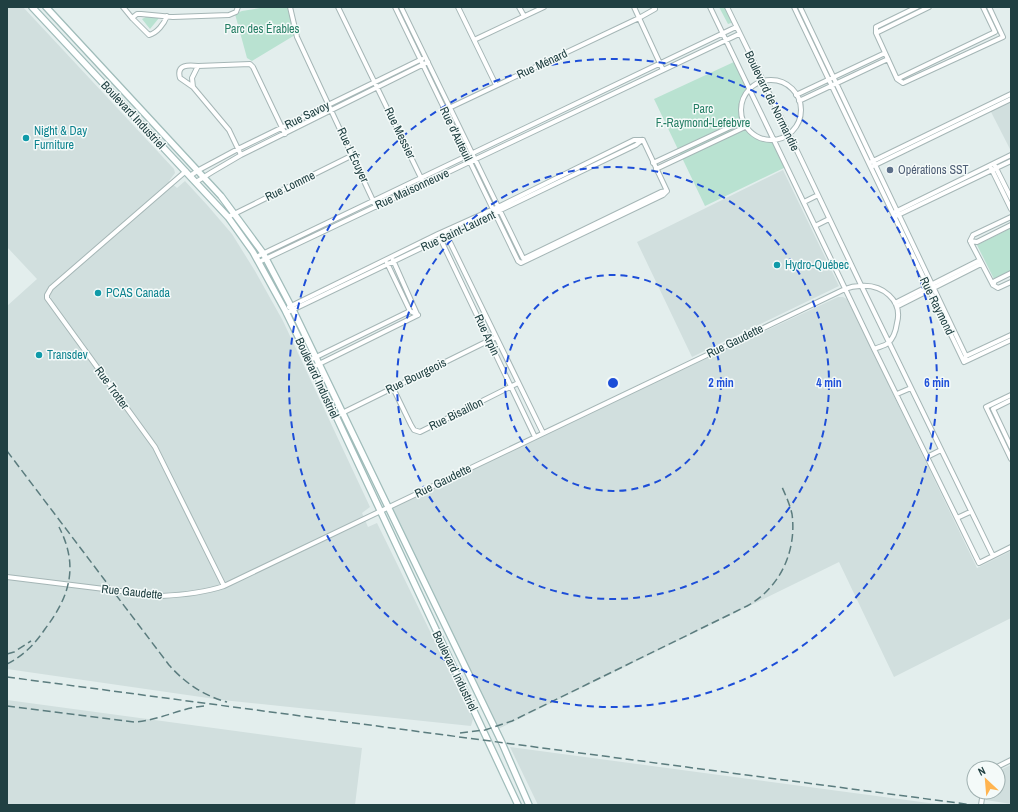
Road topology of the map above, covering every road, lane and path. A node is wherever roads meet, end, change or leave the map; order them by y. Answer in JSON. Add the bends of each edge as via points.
{"nodes":[{"id":1,"x":32,"y":7,"type":"edge"},
{"id":2,"x":46,"y":7,"type":"edge"},
{"id":3,"x":123,"y":7,"type":"edge"},
{"id":4,"x":238,"y":7,"type":"edge"},
{"id":5,"x":290,"y":7,"type":"edge"},
{"id":6,"x":338,"y":7,"type":"edge"},
{"id":7,"x":395,"y":7,"type":"edge"},
{"id":8,"x":401,"y":7,"type":"edge"},
{"id":9,"x":458,"y":7,"type":"edge"},
{"id":10,"x":520,"y":7,"type":"edge"},
{"id":11,"x":544,"y":7,"type":"edge"},
{"id":12,"x":634,"y":7,"type":"edge"},
{"id":13,"x":654,"y":7,"type":"edge"},
{"id":14,"x":710,"y":7,"type":"edge"},
{"id":15,"x":726,"y":7,"type":"edge"},
{"id":16,"x":794,"y":7,"type":"edge"},
{"id":17,"x":800,"y":7,"type":"edge"},
{"id":18,"x":917,"y":7,"type":"edge"},
{"id":19,"x":929,"y":7,"type":"edge"},
{"id":20,"x":983,"y":7,"type":"edge"},
{"id":21,"x":989,"y":7,"type":"edge"},
{"id":22,"x":919,"y":12,"type":"junction"},
{"id":23,"x":167,"y":16,"type":"junction"},
{"id":24,"x":524,"y":16,"type":"junction"},
{"id":25,"x":132,"y":18,"type":"junction"},
{"id":26,"x":639,"y":18,"type":"junction"},
{"id":27,"x":736,"y":27,"type":"junction"},
{"id":28,"x":807,"y":30,"type":"junction"},
{"id":29,"x":994,"y":32,"type":"junction"},
{"id":30,"x":876,"y":33,"type":"junction"},
{"id":31,"x":723,"y":34,"type":"junction"},
{"id":32,"x":740,"y":34,"type":"junction"},
{"id":33,"x":1003,"y":37,"type":"junction"},
{"id":34,"x":474,"y":40,"type":"junction"},
{"id":35,"x":726,"y":40,"type":"junction"},
{"id":36,"x":885,"y":53,"type":"junction"},
{"id":37,"x":426,"y":57,"type":"junction"},
{"id":38,"x":940,"y":58,"type":"junction"},
{"id":39,"x":888,"y":59,"type":"junction"},
{"id":40,"x":420,"y":60,"type":"junction"},
{"id":41,"x":428,"y":62,"type":"junction"},
{"id":42,"x":660,"y":64,"type":"junction"},
{"id":43,"x":943,"y":64,"type":"junction"},
{"id":44,"x":423,"y":65,"type":"junction"},
{"id":45,"x":198,"y":66,"type":"junction"},
{"id":46,"x":663,"y":70,"type":"junction"},
{"id":47,"x":831,"y":79,"type":"junction"},
{"id":48,"x":896,"y":79,"type":"junction"},
{"id":49,"x":375,"y":82,"type":"junction"},
{"id":50,"x":764,"y":82,"type":"junction"},
{"id":51,"x":833,"y":84,"type":"junction"},
{"id":52,"x":496,"y":85,"type":"junction"},
{"id":53,"x":614,"y":85,"type":"junction"},
{"id":54,"x":193,"y":87,"type":"junction"},
{"id":55,"x":378,"y":87,"type":"junction"},
{"id":56,"x":750,"y":89,"type":"junction"},
{"id":57,"x":618,"y":92,"type":"junction"},
{"id":58,"x":1011,"y":94,"type":"edge"},
{"id":59,"x":796,"y":95,"type":"junction"},
{"id":60,"x":1011,"y":99,"type":"edge"},
{"id":61,"x":799,"y":100,"type":"junction"},
{"id":62,"x":329,"y":104,"type":"junction"},
{"id":63,"x":996,"y":104,"type":"junction"},
{"id":64,"x":450,"y":107,"type":"junction"},
{"id":65,"x":564,"y":109,"type":"junction"},
{"id":66,"x":332,"y":110,"type":"junction"},
{"id":67,"x":445,"y":110,"type":"junction"},
{"id":68,"x":568,"y":116,"type":"junction"},
{"id":69,"x":742,"y":121,"type":"junction"},
{"id":70,"x":282,"y":127,"type":"junction"},
{"id":71,"x":745,"y":127,"type":"junction"},
{"id":72,"x":517,"y":132,"type":"junction"},
{"id":73,"x":285,"y":134,"type":"junction"},
{"id":74,"x":716,"y":134,"type":"junction"},
{"id":75,"x":789,"y":134,"type":"junction"},
{"id":76,"x":520,"y":138,"type":"junction"},
{"id":77,"x":719,"y":139,"type":"junction"},
{"id":78,"x":774,"y":140,"type":"junction"},
{"id":79,"x":238,"y":149,"type":"junction"},
{"id":80,"x":472,"y":153,"type":"junction"},
{"id":81,"x":353,"y":155,"type":"junction"},
{"id":82,"x":242,"y":156,"type":"junction"},
{"id":83,"x":467,"y":156,"type":"junction"},
{"id":84,"x":1011,"y":156,"type":"edge"},
{"id":85,"x":475,"y":160,"type":"junction"},
{"id":86,"x":1011,"y":161,"type":"edge"},
{"id":87,"x":470,"y":162,"type":"junction"},
{"id":88,"x":653,"y":163,"type":"junction"},
{"id":89,"x":872,"y":164,"type":"junction"},
{"id":90,"x":993,"y":167,"type":"junction"},
{"id":91,"x":656,"y":169,"type":"junction"},
{"id":92,"x":186,"y":171,"type":"junction"},
{"id":93,"x":197,"y":171,"type":"junction"},
{"id":94,"x":190,"y":176,"type":"junction"},
{"id":95,"x":203,"y":178,"type":"junction"},
{"id":96,"x":421,"y":178,"type":"junction"},
{"id":97,"x":196,"y":182,"type":"junction"},
{"id":98,"x":424,"y":184,"type":"junction"},
{"id":99,"x":667,"y":191,"type":"junction"},
{"id":100,"x":818,"y":195,"type":"junction"},
{"id":101,"x":1011,"y":198,"type":"edge"},
{"id":102,"x":374,"y":200,"type":"junction"},
{"id":103,"x":804,"y":202,"type":"junction"},
{"id":104,"x":376,"y":206,"type":"junction"},
{"id":105,"x":499,"y":209,"type":"junction"},
{"id":106,"x":1011,"y":209,"type":"edge"},
{"id":107,"x":494,"y":211,"type":"junction"},
{"id":108,"x":235,"y":213,"type":"junction"},
{"id":109,"x":895,"y":214,"type":"junction"},
{"id":110,"x":228,"y":217,"type":"junction"},
{"id":111,"x":1011,"y":217,"type":"edge"},
{"id":112,"x":829,"y":219,"type":"junction"},
{"id":113,"x":323,"y":224,"type":"junction"},
{"id":114,"x":1011,"y":225,"type":"edge"},
{"id":115,"x":815,"y":226,"type":"junction"},
{"id":116,"x":593,"y":227,"type":"junction"},
{"id":117,"x":326,"y":230,"type":"junction"},
{"id":118,"x":444,"y":231,"type":"junction"},
{"id":119,"x":438,"y":234,"type":"junction"},
{"id":120,"x":447,"y":236,"type":"junction"},
{"id":121,"x":441,"y":239,"type":"junction"},
{"id":122,"x":970,"y":241,"type":"junction"},
{"id":123,"x":263,"y":253,"type":"junction"},
{"id":124,"x":256,"y":257,"type":"junction"},
{"id":125,"x":392,"y":257,"type":"junction"},
{"id":126,"x":522,"y":258,"type":"junction"},
{"id":127,"x":267,"y":259,"type":"junction"},
{"id":128,"x":385,"y":260,"type":"junction"},
{"id":129,"x":260,"y":262,"type":"junction"},
{"id":130,"x":394,"y":262,"type":"junction"},
{"id":131,"x":520,"y":262,"type":"junction"},
{"id":132,"x":981,"y":262,"type":"junction"},
{"id":133,"x":388,"y":264,"type":"junction"},
{"id":134,"x":1011,"y":273,"type":"edge"},
{"id":135,"x":344,"y":280,"type":"junction"},
{"id":136,"x":1011,"y":282,"type":"edge"},
{"id":137,"x":347,"y":284,"type":"junction"},
{"id":138,"x":861,"y":285,"type":"junction"},
{"id":139,"x":993,"y":285,"type":"junction"},
{"id":140,"x":930,"y":287,"type":"junction"},
{"id":141,"x":845,"y":289,"type":"junction"},
{"id":142,"x":897,"y":304,"type":"junction"},
{"id":143,"x":292,"y":308,"type":"junction"},
{"id":144,"x":410,"y":311,"type":"junction"},
{"id":145,"x":285,"y":312,"type":"junction"},
{"id":146,"x":418,"y":315,"type":"junction"},
{"id":147,"x":370,"y":331,"type":"junction"},
{"id":148,"x":1011,"y":335,"type":"edge"},
{"id":149,"x":373,"y":337,"type":"junction"},
{"id":150,"x":496,"y":337,"type":"junction"},
{"id":151,"x":489,"y":340,"type":"junction"},
{"id":152,"x":1011,"y":340,"type":"edge"},
{"id":153,"x":888,"y":342,"type":"junction"},
{"id":154,"x":874,"y":349,"type":"junction"},
{"id":155,"x":966,"y":356,"type":"junction"},
{"id":156,"x":316,"y":357,"type":"junction"},
{"id":157,"x":310,"y":360,"type":"junction"},
{"id":158,"x":964,"y":362,"type":"junction"},
{"id":159,"x":319,"y":364,"type":"junction"},
{"id":160,"x":313,"y":367,"type":"junction"},
{"id":161,"x":518,"y":383,"type":"junction"},
{"id":162,"x":511,"y":387,"type":"junction"},
{"id":163,"x":393,"y":388,"type":"junction"},
{"id":164,"x":911,"y":388,"type":"junction"},
{"id":165,"x":897,"y":394,"type":"junction"},
{"id":166,"x":1011,"y":395,"type":"edge"},
{"id":167,"x":1011,"y":400,"type":"edge"},
{"id":168,"x":986,"y":407,"type":"junction"},
{"id":169,"x":993,"y":409,"type":"junction"},
{"id":170,"x":342,"y":413,"type":"junction"},
{"id":171,"x":336,"y":416,"type":"junction"},
{"id":172,"x":543,"y":433,"type":"junction"},
{"id":173,"x":535,"y":437,"type":"junction"},
{"id":174,"x":1011,"y":447,"type":"edge"},
{"id":175,"x":941,"y":450,"type":"junction"},
{"id":176,"x":927,"y":457,"type":"junction"},
{"id":177,"x":1011,"y":459,"type":"edge"},
{"id":178,"x":388,"y":507,"type":"junction"},
{"id":179,"x":379,"y":512,"type":"junction"},
{"id":180,"x":970,"y":512,"type":"junction"},
{"id":181,"x":957,"y":518,"type":"junction"},
{"id":182,"x":1011,"y":547,"type":"edge"},
{"id":183,"x":992,"y":556,"type":"junction"},
{"id":184,"x":419,"y":572,"type":"junction"},
{"id":185,"x":409,"y":575,"type":"junction"},
{"id":186,"x":7,"y":577,"type":"edge"},
{"id":187,"x":224,"y":586,"type":"junction"},
{"id":188,"x":433,"y":602,"type":"junction"},
{"id":189,"x":423,"y":604,"type":"junction"},
{"id":190,"x":458,"y":654,"type":"junction"},
{"id":191,"x":448,"y":656,"type":"junction"},
{"id":192,"x":509,"y":785,"type":"junction"},
{"id":193,"x":522,"y":788,"type":"junction"},
{"id":194,"x":518,"y":805,"type":"edge"},
{"id":195,"x":529,"y":805,"type":"edge"}],
"edges":[{"from":1,"to":92,"type":"street","name":"Boulevard Industriel"},
{"from":2,"to":93,"type":"street","name":"Boulevard Industriel"},
{"from":3,"to":25,"type":"street"},
{"from":4,"to":23,"type":"street","via":[[236,12],[229,15]]},
{"from":5,"to":62,"type":"street","name":"Rue L'Écuyer","via":[[297,37]]},
{"from":6,"to":49,"type":"street","name":"Rue Messier"},
{"from":7,"to":40,"type":"street","name":"Rue d'Auteuil"},
{"from":8,"to":37,"type":"street","name":"Rue d'Auteuil"},
{"from":9,"to":34,"type":"street"},
{"from":10,"to":24,"type":"street"},
{"from":11,"to":24,"type":"street"},
{"from":12,"to":26,"type":"street"},
{"from":13,"to":26,"type":"street","name":"Rue Ménard","via":[[655,9]]},
{"from":14,"to":31,"type":"street","name":"Boulevard de Normandie"},
{"from":15,"to":27,"type":"street","name":"Boulevard de Normandie"},
{"from":16,"to":28,"type":"street","name":"Rue Raymond"},
{"from":17,"to":28,"type":"street","name":"Rue Raymond"},
{"from":18,"to":22,"type":"street"},
{"from":18,"to":30,"type":"street","via":[[876,27]]},
{"from":19,"to":22,"type":"street"},
{"from":20,"to":29,"type":"street"},
{"from":21,"to":33,"type":"street"},
{"from":22,"to":30,"type":"street"},
{"from":23,"to":25,"type":"street","via":[[136,14]]},
{"from":23,"to":25,"type":"street","via":[[161,26],[149,35]]},
{"from":24,"to":34,"type":"street"},
{"from":26,"to":42,"type":"street"},
{"from":26,"to":52,"type":"street","name":"Rue Ménard"},
{"from":27,"to":31,"type":"street","name":"Rue Maisonneuve"},
{"from":27,"to":32,"type":"street","name":"Boulevard de Normandie"},
{"from":28,"to":47,"type":"street","name":"Rue Raymond"},
{"from":29,"to":33,"type":"street"},
{"from":29,"to":38,"type":"street"},
{"from":30,"to":36,"type":"street"},
{"from":31,"to":35,"type":"street","name":"Boulevard de Normandie"},
{"from":31,"to":42,"type":"street","name":"Rue Maisonneuve"},
{"from":32,"to":35,"type":"street","name":"Rue Maisonneuve"},
{"from":32,"to":50,"type":"street","name":"Boulevard de Normandie"},
{"from":33,"to":43,"type":"street"},
{"from":34,"to":52,"type":"street"},
{"from":35,"to":46,"type":"street","name":"Rue Maisonneuve"},
{"from":35,"to":56,"type":"street","name":"Boulevard de Normandie"},
{"from":36,"to":39,"type":"street"},
{"from":36,"to":47,"type":"street"},
{"from":37,"to":40,"type":"street","name":"Rue Savoy"},
{"from":37,"to":41,"type":"street","name":"Rue d'Auteuil"},
{"from":38,"to":43,"type":"street"},
{"from":38,"to":48,"type":"street"},
{"from":39,"to":48,"type":"street"},
{"from":39,"to":51,"type":"street"},
{"from":40,"to":44,"type":"street","name":"Rue d'Auteuil"},
{"from":40,"to":49,"type":"street","name":"Rue Savoy"},
{"from":41,"to":44,"type":"street","name":"Rue Savoy"},
{"from":41,"to":64,"type":"street","name":"Rue d'Auteuil"},
{"from":42,"to":46,"type":"street"},
{"from":42,"to":53,"type":"street","name":"Rue Maisonneuve"},
{"from":43,"to":48,"type":"street","via":[[903,83]]},
{"from":44,"to":55,"type":"street","name":"Rue Savoy"},
{"from":44,"to":67,"type":"street","name":"Rue d'Auteuil"},
{"from":45,"to":54,"type":"street","via":[[192,78]]},
{"from":45,"to":54,"type":"street","via":[[184,66],[180,72],[180,78]]},
{"from":45,"to":70,"type":"street","via":[[253,66]]},
{"from":46,"to":57,"type":"street","name":"Rue Maisonneuve"},
{"from":47,"to":51,"type":"street","name":"Rue Raymond"},
{"from":47,"to":59,"type":"street"},
{"from":49,"to":55,"type":"street","name":"Rue Messier"},
{"from":49,"to":62,"type":"street","name":"Rue Savoy"},
{"from":50,"to":56,"type":"street"},
{"from":50,"to":59,"type":"street","via":[[780,82]]},
{"from":50,"to":75,"type":"street","name":"Boulevard de Normandie"},
{"from":51,"to":61,"type":"street"},
{"from":51,"to":89,"type":"street","name":"Rue Raymond"},
{"from":52,"to":64,"type":"street","name":"Rue Ménard"},
{"from":53,"to":57,"type":"street"},
{"from":53,"to":65,"type":"street","name":"Rue Maisonneuve"},
{"from":54,"to":79,"type":"street","via":[[229,130]]},
{"from":55,"to":66,"type":"street","name":"Rue Savoy"},
{"from":55,"to":96,"type":"street","name":"Rue Messier"},
{"from":56,"to":69,"type":"street","via":[[742,104]]},
{"from":56,"to":78,"type":"street","name":"Boulevard de Normandie"},
{"from":57,"to":68,"type":"street","name":"Rue Maisonneuve"},
{"from":58,"to":63,"type":"street"},
{"from":59,"to":61,"type":"street"},
{"from":60,"to":63,"type":"street"},
{"from":61,"to":75,"type":"street","via":[[799,120]]},
{"from":62,"to":66,"type":"street","name":"Rue L'Écuyer"},
{"from":62,"to":70,"type":"street","name":"Rue Savoy"},
{"from":63,"to":89,"type":"street"},
{"from":64,"to":67,"type":"street","name":"Rue Ménard"},
{"from":64,"to":80,"type":"street","name":"Rue d'Auteuil"},
{"from":65,"to":68,"type":"street"},
{"from":65,"to":72,"type":"street","name":"Rue Maisonneuve"},
{"from":66,"to":73,"type":"street","name":"Rue Savoy"},
{"from":66,"to":81,"type":"street","name":"Rue L'Écuyer"},
{"from":67,"to":83,"type":"street","name":"Rue d'Auteuil"},
{"from":68,"to":76,"type":"street","name":"Rue Maisonneuve"},
{"from":69,"to":71,"type":"street"},
{"from":69,"to":74,"type":"street"},
{"from":70,"to":73,"type":"street"},
{"from":70,"to":79,"type":"street","name":"Rue Savoy"},
{"from":71,"to":77,"type":"street"},
{"from":71,"to":78,"type":"street","via":[[758,138]]},
{"from":72,"to":76,"type":"street"},
{"from":72,"to":80,"type":"street","name":"Rue Maisonneuve"},
{"from":73,"to":82,"type":"street","name":"Rue Savoy"},
{"from":74,"to":77,"type":"street"},
{"from":74,"to":88,"type":"street"},
{"from":75,"to":78,"type":"street"},
{"from":75,"to":100,"type":"street","name":"Boulevard de Normandie"},
{"from":76,"to":85,"type":"street","name":"Rue Maisonneuve"},
{"from":77,"to":91,"type":"street"},
{"from":78,"to":103,"type":"street","name":"Boulevard de Normandie"},
{"from":79,"to":82,"type":"street"},
{"from":79,"to":93,"type":"street","name":"Rue Savoy"},
{"from":80,"to":83,"type":"street","name":"Rue Maisonneuve"},
{"from":80,"to":85,"type":"street","name":"Rue d'Auteuil"},
{"from":81,"to":102,"type":"street","name":"Rue L'Écuyer"},
{"from":81,"to":108,"type":"street","name":"Rue Lomme"},
{"from":82,"to":95,"type":"street","name":"Rue Savoy"},
{"from":83,"to":87,"type":"street","name":"Rue d'Auteuil"},
{"from":83,"to":96,"type":"street","name":"Rue Maisonneuve"},
{"from":84,"to":90,"type":"street"},
{"from":85,"to":87,"type":"street","name":"Rue Maisonneuve"},
{"from":85,"to":105,"type":"street","name":"Rue d'Auteuil"},
{"from":86,"to":90,"type":"street"},
{"from":87,"to":98,"type":"street","name":"Rue Maisonneuve"},
{"from":87,"to":107,"type":"street","name":"Rue d'Auteuil"},
{"from":88,"to":91,"type":"street","name":"Rue Saint-Laurent"},
{"from":88,"to":105,"type":"street","name":"Rue Saint-Laurent","via":[[643,140],[634,140]]},
{"from":89,"to":109,"type":"street","name":"Rue Raymond"},
{"from":90,"to":101,"type":"street"},
{"from":90,"to":106,"type":"street"},
{"from":90,"to":109,"type":"street"},
{"from":91,"to":99,"type":"street","name":"Rue Saint-Laurent"},
{"from":92,"to":94,"type":"street","name":"Boulevard Industriel"},
{"from":92,"to":187,"type":"street","name":"Rue Trotter","via":[[51,288],[47,298],[155,447]]},
{"from":93,"to":94,"type":"street","name":"Rue Savoy"},
{"from":93,"to":95,"type":"street","name":"Boulevard Industriel"},
{"from":94,"to":97,"type":"street","name":"Boulevard Industriel"},
{"from":95,"to":97,"type":"street","name":"Rue Savoy"},
{"from":95,"to":108,"type":"street","name":"Boulevard Industriel"},
{"from":96,"to":98,"type":"street","name":"Rue Messier"},
{"from":96,"to":102,"type":"street","name":"Rue Maisonneuve"},
{"from":97,"to":110,"type":"street","name":"Boulevard Industriel"},
{"from":98,"to":104,"type":"street","name":"Rue Maisonneuve"},
{"from":99,"to":116,"type":"street"},
{"from":99,"to":116,"type":"street"},
{"from":100,"to":103,"type":"street"},
{"from":100,"to":112,"type":"street","name":"Boulevard de Normandie"},
{"from":102,"to":104,"type":"street","name":"Rue L'Écuyer"},
{"from":102,"to":113,"type":"street","name":"Rue Maisonneuve"},
{"from":103,"to":115,"type":"street","name":"Boulevard de Normandie"},
{"from":104,"to":117,"type":"street","name":"Rue Maisonneuve"},
{"from":105,"to":107,"type":"street","name":"Rue Saint-Laurent"},
{"from":105,"to":126,"type":"street","name":"Rue d'Auteuil"},
{"from":107,"to":118,"type":"street","name":"Rue Saint-Laurent"},
{"from":107,"to":120,"type":"street","name":"Rue Saint-Laurent"},
{"from":107,"to":131,"type":"street","name":"Rue d'Auteuil"},
{"from":108,"to":110,"type":"street","name":"Rue Lomme"},
{"from":108,"to":123,"type":"street","name":"Boulevard Industriel"},
{"from":109,"to":140,"type":"street","name":"Rue Raymond"},
{"from":110,"to":124,"type":"street","name":"Boulevard Industriel"},
{"from":111,"to":122,"type":"street","via":[[973,235]]},
{"from":112,"to":115,"type":"street"},
{"from":112,"to":138,"type":"street","name":"Boulevard de Normandie"},
{"from":113,"to":117,"type":"street"},
{"from":113,"to":123,"type":"street","name":"Rue Maisonneuve"},
{"from":114,"to":122,"type":"street","via":[[977,242]]},
{"from":115,"to":141,"type":"street","name":"Boulevard de Normandie"},
{"from":116,"to":126,"type":"street"},
{"from":116,"to":131,"type":"street"},
{"from":117,"to":127,"type":"street","name":"Rue Maisonneuve"},
{"from":118,"to":119,"type":"street","name":"Rue Saint-Laurent"},
{"from":118,"to":120,"type":"street","name":"Rue Arpin"},
{"from":119,"to":121,"type":"street","name":"Rue Arpin"},
{"from":119,"to":125,"type":"street","name":"Rue Saint-Laurent"},
{"from":120,"to":121,"type":"street","name":"Rue Saint-Laurent"},
{"from":120,"to":150,"type":"street","name":"Rue Arpin"},
{"from":121,"to":130,"type":"street","name":"Rue Saint-Laurent"},
{"from":121,"to":151,"type":"street","name":"Rue Arpin"},
{"from":122,"to":132,"type":"street"},
{"from":123,"to":124,"type":"street","name":"Rue Maisonneuve"},
{"from":123,"to":127,"type":"street","name":"Boulevard Industriel"},
{"from":124,"to":129,"type":"street","name":"Boulevard Industriel"},
{"from":125,"to":128,"type":"street","name":"Rue Saint-Laurent"},
{"from":125,"to":130,"type":"street"},
{"from":126,"to":131,"type":"street"},
{"from":127,"to":129,"type":"street","name":"Rue Maisonneuve"},
{"from":127,"to":143,"type":"street","name":"Boulevard Industriel"},
{"from":128,"to":133,"type":"street"},
{"from":128,"to":135,"type":"street","name":"Rue Saint-Laurent"},
{"from":129,"to":145,"type":"street","name":"Boulevard Industriel"},
{"from":130,"to":133,"type":"street","name":"Rue Saint-Laurent"},
{"from":130,"to":146,"type":"street"},
{"from":132,"to":139,"type":"street"},
{"from":132,"to":140,"type":"street"},
{"from":133,"to":137,"type":"street","name":"Rue Saint-Laurent"},
{"from":133,"to":144,"type":"street"},
{"from":134,"to":139,"type":"street","via":[[995,281]]},
{"from":135,"to":137,"type":"street"},
{"from":135,"to":143,"type":"street","name":"Rue Saint-Laurent"},
{"from":136,"to":139,"type":"street","via":[[998,288]]},
{"from":137,"to":143,"type":"street","name":"Rue Saint-Laurent"},
{"from":138,"to":141,"type":"street","name":"Rue Gaudette"},
{"from":138,"to":142,"type":"street","via":[[881,289]]},
{"from":138,"to":153,"type":"street","name":"Boulevard de Normandie"},
{"from":140,"to":142,"type":"street"},
{"from":140,"to":155,"type":"street","name":"Rue Raymond"},
{"from":140,"to":158,"type":"street","name":"Rue Raymond"},
{"from":141,"to":154,"type":"street","name":"Boulevard de Normandie"},
{"from":141,"to":172,"type":"street","name":"Rue Gaudette"},
{"from":142,"to":153,"type":"street","via":[[899,316],[894,335]]},
{"from":143,"to":145,"type":"street","name":"Rue Saint-Laurent"},
{"from":143,"to":156,"type":"street","name":"Boulevard Industriel"},
{"from":144,"to":146,"type":"street"},
{"from":144,"to":147,"type":"street"},
{"from":145,"to":157,"type":"street","name":"Boulevard Industriel"},
{"from":146,"to":149,"type":"street"},
{"from":147,"to":149,"type":"street"},
{"from":147,"to":156,"type":"street"},
{"from":148,"to":155,"type":"street"},
{"from":149,"to":159,"type":"street"},
{"from":150,"to":151,"type":"street","name":"Rue Bourgeois"},
{"from":150,"to":161,"type":"street","name":"Rue Arpin"},
{"from":151,"to":162,"type":"street","name":"Rue Arpin"},
{"from":151,"to":163,"type":"street","name":"Rue Bourgeois"},
{"from":152,"to":158,"type":"street"},
{"from":153,"to":154,"type":"street"},
{"from":153,"to":164,"type":"street","name":"Boulevard de Normandie"},
{"from":154,"to":165,"type":"street","name":"Boulevard de Normandie"},
{"from":155,"to":158,"type":"street"},
{"from":156,"to":157,"type":"street"},
{"from":156,"to":159,"type":"street","name":"Boulevard Industriel"},
{"from":157,"to":160,"type":"street","name":"Boulevard Industriel"},
{"from":159,"to":160,"type":"street"},
{"from":159,"to":170,"type":"street","name":"Boulevard Industriel"},
{"from":160,"to":171,"type":"street","name":"Boulevard Industriel"},
{"from":161,"to":162,"type":"street","name":"Rue Bisaillon"},
{"from":161,"to":172,"type":"street","name":"Rue Arpin"},
{"from":162,"to":163,"type":"street","name":"Rue Bisaillon","via":[[420,432],[410,426]]},
{"from":162,"to":173,"type":"street","name":"Rue Arpin"},
{"from":163,"to":170,"type":"street","name":"Rue Bourgeois"},
{"from":164,"to":165,"type":"street"},
{"from":164,"to":175,"type":"street","name":"Boulevard de Normandie"},
{"from":165,"to":176,"type":"street","name":"Boulevard de Normandie"},
{"from":166,"to":168,"type":"street"},
{"from":167,"to":169,"type":"street"},
{"from":168,"to":169,"type":"street"},
{"from":168,"to":177,"type":"street"},
{"from":169,"to":174,"type":"street"},
{"from":170,"to":171,"type":"street","name":"Rue Bourgeois"},
{"from":170,"to":178,"type":"street","name":"Boulevard Industriel"},
{"from":171,"to":179,"type":"street","name":"Boulevard Industriel"},
{"from":172,"to":173,"type":"street","name":"Rue Gaudette"},
{"from":173,"to":178,"type":"street","name":"Rue Gaudette"},
{"from":175,"to":176,"type":"street"},
{"from":175,"to":180,"type":"street","name":"Boulevard de Normandie"},
{"from":176,"to":181,"type":"street","name":"Boulevard de Normandie"},
{"from":178,"to":179,"type":"street","name":"Rue Gaudette"},
{"from":178,"to":184,"type":"street","name":"Boulevard Industriel"},
{"from":179,"to":185,"type":"street","name":"Boulevard Industriel"},
{"from":179,"to":187,"type":"street","name":"Rue Gaudette"},
{"from":180,"to":181,"type":"street"},
{"from":180,"to":183,"type":"street","name":"Boulevard de Normandie"},
{"from":181,"to":183,"type":"street","name":"Boulevard de Normandie","via":[[979,563]]},
{"from":182,"to":183,"type":"street"},
{"from":184,"to":185,"type":"street"},
{"from":184,"to":188,"type":"street","name":"Boulevard Industriel"},
{"from":185,"to":189,"type":"street","name":"Boulevard Industriel"},
{"from":186,"to":187,"type":"street","name":"Rue Gaudette","via":[[161,596],[207,592]]},
{"from":188,"to":189,"type":"street"},
{"from":188,"to":190,"type":"street","name":"Boulevard Industriel"},
{"from":189,"to":191,"type":"street","name":"Boulevard Industriel"},
{"from":190,"to":191,"type":"street"},
{"from":190,"to":193,"type":"street","name":"Boulevard Industriel"},
{"from":191,"to":192,"type":"street","name":"Boulevard Industriel"},
{"from":192,"to":193,"type":"street"},
{"from":192,"to":194,"type":"street","name":"Boulevard Industriel"},
{"from":193,"to":195,"type":"street","name":"Boulevard Industriel"}]}
